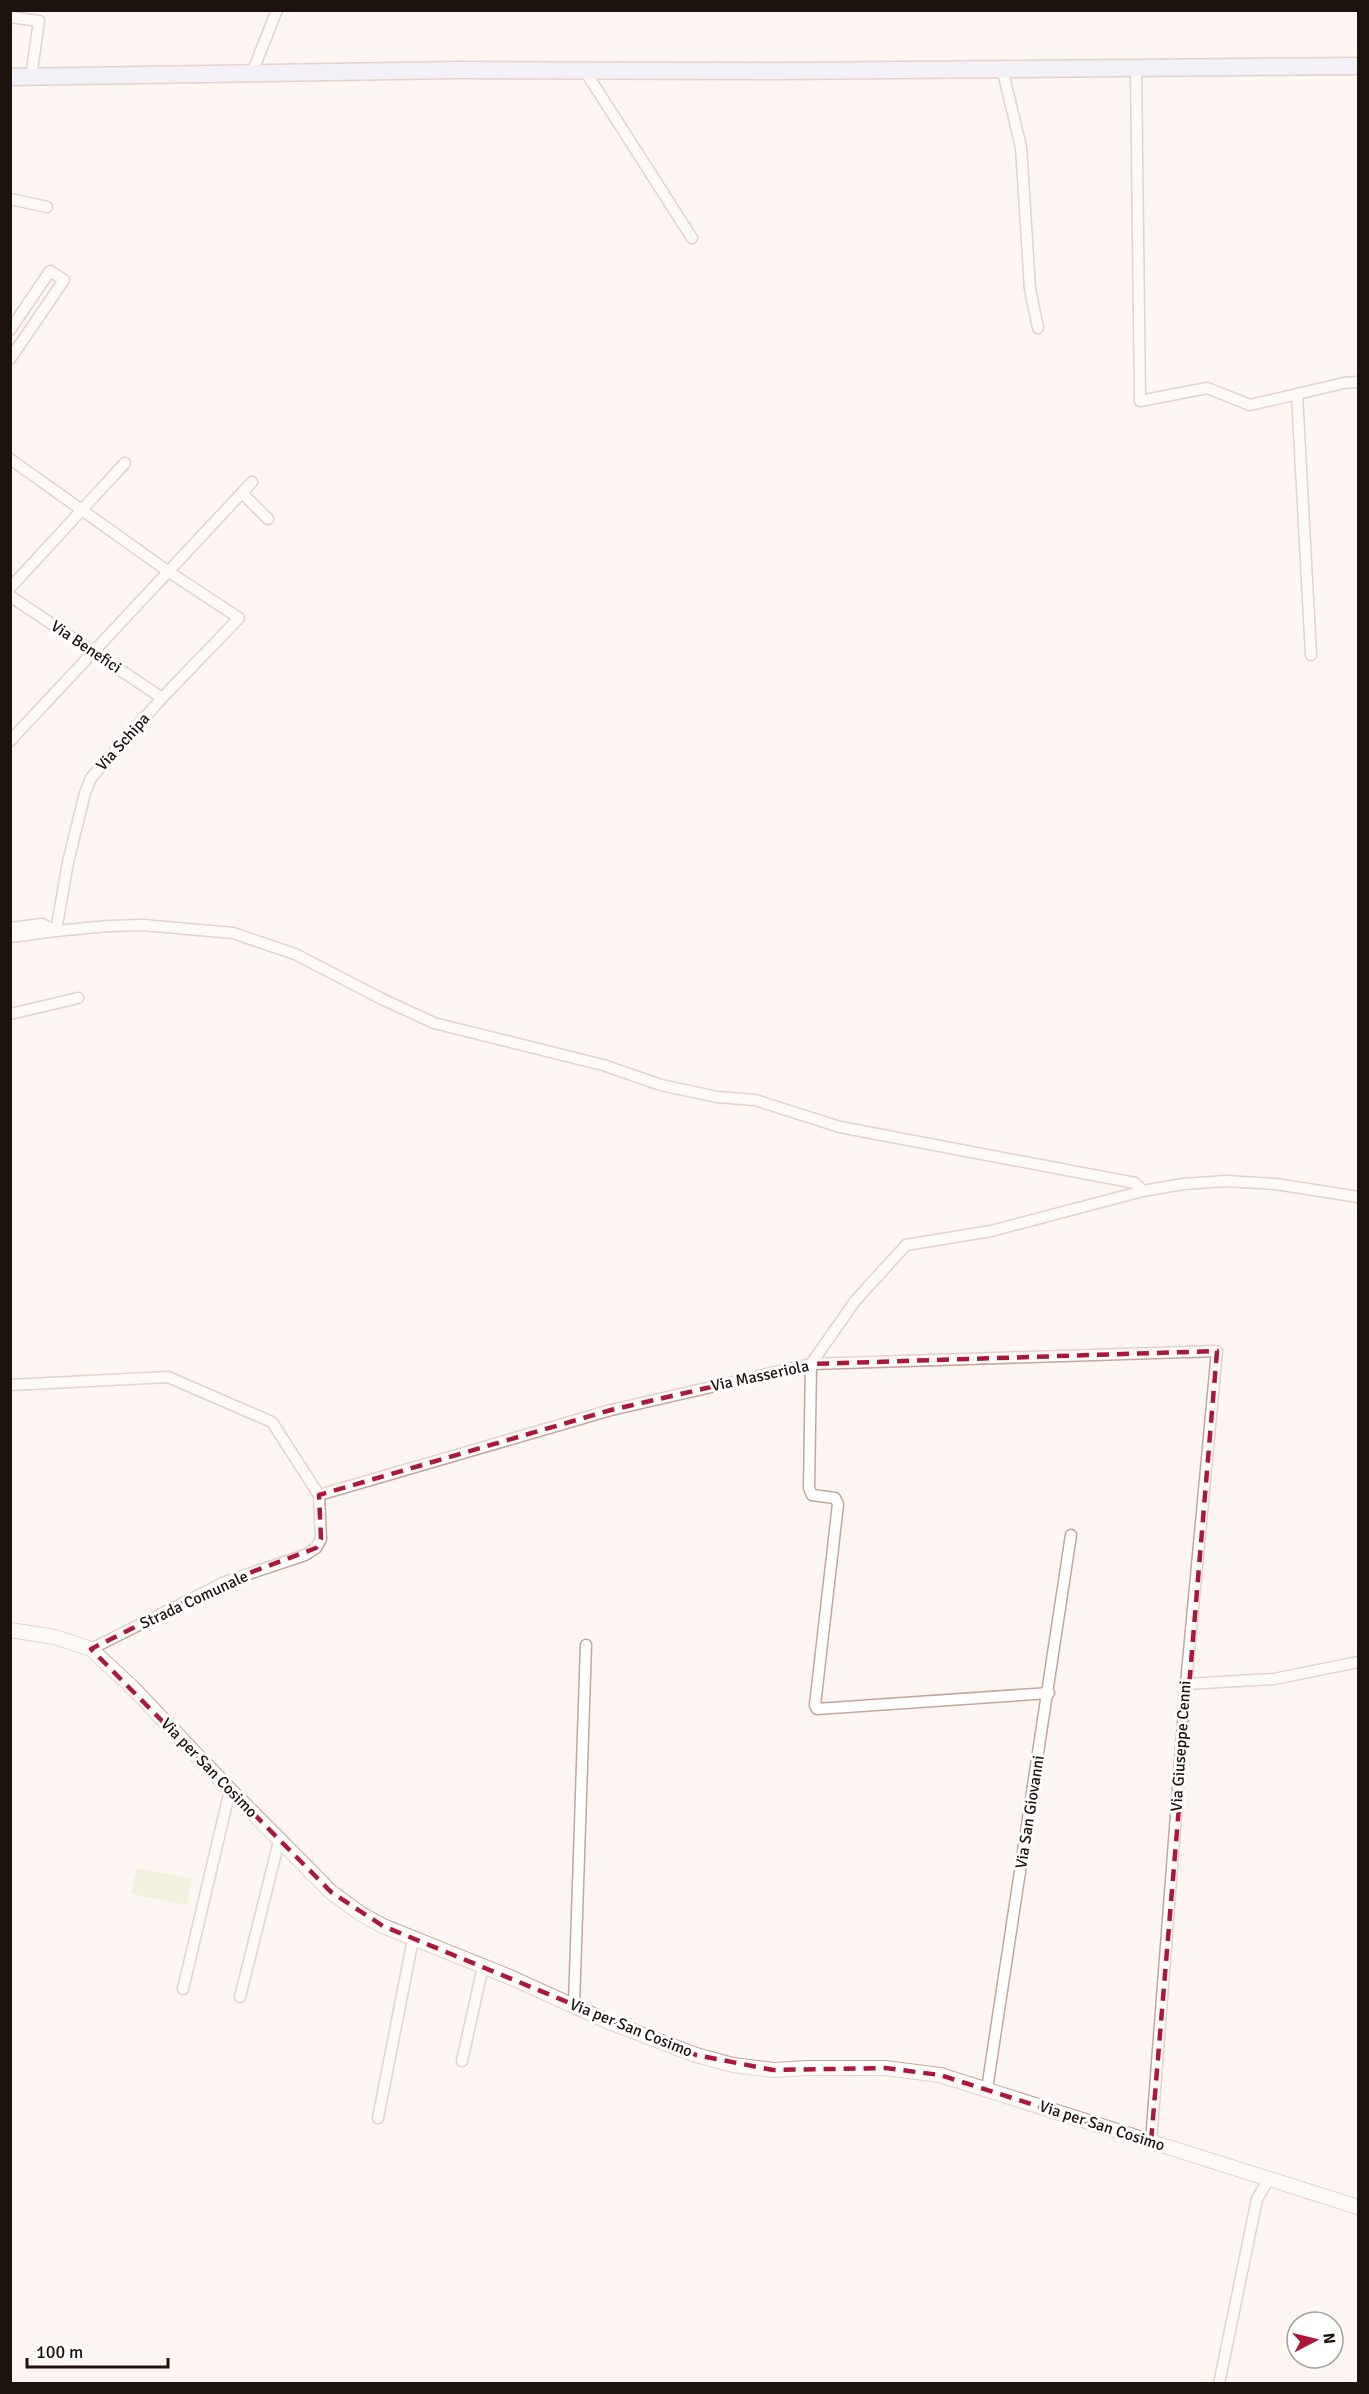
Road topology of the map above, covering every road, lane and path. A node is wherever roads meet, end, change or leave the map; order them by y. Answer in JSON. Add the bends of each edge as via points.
{"nodes":[{"id":1,"x":277,"y":10,"type":"edge"},
{"id":2,"x":10,"y":17,"type":"edge"},
{"id":3,"x":1359,"y":66,"type":"edge"},
{"id":4,"x":1002,"y":68,"type":"junction"},
{"id":5,"x":1136,"y":69,"type":"junction"},
{"id":6,"x":585,"y":71,"type":"junction"},
{"id":7,"x":252,"y":73,"type":"junction"},
{"id":8,"x":32,"y":76,"type":"junction"},
{"id":9,"x":10,"y":77,"type":"edge"},
{"id":10,"x":10,"y":199,"type":"edge"},
{"id":11,"x":47,"y":207,"type":"dead end"},
{"id":12,"x":692,"y":238,"type":"dead end"},
{"id":13,"x":1038,"y":328,"type":"dead end"},
{"id":14,"x":10,"y":330,"type":"edge"},
{"id":15,"x":10,"y":359,"type":"edge"},
{"id":16,"x":1359,"y":382,"type":"edge"},
{"id":17,"x":1297,"y":394,"type":"junction"},
{"id":18,"x":10,"y":459,"type":"edge"},
{"id":19,"x":124,"y":463,"type":"dead end"},
{"id":20,"x":252,"y":482,"type":"dead end"},
{"id":21,"x":242,"y":493,"type":"junction"},
{"id":22,"x":82,"y":510,"type":"junction"},
{"id":23,"x":268,"y":519,"type":"dead end"},
{"id":24,"x":169,"y":572,"type":"junction"},
{"id":25,"x":10,"y":588,"type":"edge"},
{"id":26,"x":10,"y":596,"type":"edge"},
{"id":27,"x":94,"y":652,"type":"junction"},
{"id":28,"x":1311,"y":655,"type":"dead end"},
{"id":29,"x":162,"y":698,"type":"junction"},
{"id":30,"x":10,"y":741,"type":"edge"},
{"id":31,"x":10,"y":928,"type":"edge"},
{"id":32,"x":56,"y":931,"type":"junction"},
{"id":33,"x":10,"y":937,"type":"edge"},
{"id":34,"x":78,"y":998,"type":"dead end"},
{"id":35,"x":10,"y":1014,"type":"edge"},
{"id":36,"x":1143,"y":1191,"type":"junction"},
{"id":37,"x":1359,"y":1197,"type":"edge"},
{"id":38,"x":1217,"y":1351,"type":"joint"},
{"id":39,"x":812,"y":1364,"type":"junction"},
{"id":40,"x":10,"y":1385,"type":"edge"},
{"id":41,"x":319,"y":1495,"type":"junction"},
{"id":42,"x":1071,"y":1535,"type":"dead end"},
{"id":43,"x":10,"y":1630,"type":"edge"},
{"id":44,"x":586,"y":1645,"type":"dead end"},
{"id":45,"x":91,"y":1649,"type":"junction"},
{"id":46,"x":1359,"y":1662,"type":"edge"},
{"id":47,"x":1186,"y":1683,"type":"junction"},
{"id":48,"x":1049,"y":1693,"type":"junction"},
{"id":49,"x":230,"y":1790,"type":"junction"},
{"id":50,"x":279,"y":1841,"type":"junction"},
{"id":51,"x":413,"y":1939,"type":"junction"},
{"id":52,"x":483,"y":1966,"type":"junction"},
{"id":53,"x":183,"y":1989,"type":"dead end"},
{"id":54,"x":240,"y":1997,"type":"dead end"},
{"id":55,"x":574,"y":2006,"type":"junction"},
{"id":56,"x":462,"y":2061,"type":"dead end"},
{"id":57,"x":987,"y":2089,"type":"junction"},
{"id":58,"x":378,"y":2118,"type":"dead end"},
{"id":59,"x":1151,"y":2142,"type":"junction"},
{"id":60,"x":1268,"y":2180,"type":"junction"},
{"id":61,"x":1359,"y":2207,"type":"edge"},
{"id":62,"x":1219,"y":2384,"type":"edge"}],
"edges":[{"from":1,"to":7,"type":"street"},
{"from":2,"to":8,"type":"street","via":[[39,21]]},
{"from":3,"to":5,"type":"main road"},
{"from":4,"to":5,"type":"main road"},
{"from":4,"to":6,"type":"main road"},
{"from":4,"to":13,"type":"street","via":[[1021,147],[1030,289]]},
{"from":5,"to":17,"type":"street","via":[[1140,401],[1207,388],[1251,405]]},
{"from":6,"to":7,"type":"main road"},
{"from":6,"to":12,"type":"street"},
{"from":7,"to":8,"type":"main road"},
{"from":8,"to":9,"type":"main road"},
{"from":10,"to":11,"type":"street"},
{"from":14,"to":15,"type":"street","via":[[50,271],[64,280]]},
{"from":16,"to":17,"type":"street"},
{"from":17,"to":28,"type":"street"},
{"from":18,"to":22,"type":"street"},
{"from":19,"to":22,"type":"street"},
{"from":20,"to":21,"type":"street"},
{"from":21,"to":23,"type":"street"},
{"from":21,"to":24,"type":"street"},
{"from":22,"to":24,"type":"street"},
{"from":22,"to":25,"type":"street"},
{"from":24,"to":27,"type":"street"},
{"from":24,"to":29,"type":"street","name":"Via Schipa","via":[[239,618]]},
{"from":26,"to":27,"type":"street","name":"Via Benefici"},
{"from":27,"to":29,"type":"street","name":"Via Benefici"},
{"from":27,"to":30,"type":"street"},
{"from":29,"to":32,"type":"street","name":"Via Schipa","via":[[91,778],[68,862]]},
{"from":31,"to":32,"type":"street","via":[[42,924]]},
{"from":32,"to":33,"type":"street"},
{"from":32,"to":36,"type":"street","via":[[143,925],[233,933],[295,954],[434,1023],[603,1065],[661,1085],[717,1097],[755,1100],[840,1127],[1135,1183]]},
{"from":34,"to":35,"type":"street"},
{"from":36,"to":37,"type":"street","via":[[1226,1181]]},
{"from":36,"to":39,"type":"street","via":[[991,1231],[906,1245],[855,1301]]},
{"from":38,"to":39,"type":"street","name":"Via Masseriola"},
{"from":38,"to":47,"type":"street","name":"Via Giuseppe Cenni"},
{"from":39,"to":41,"type":"street","name":"Via Masseriola","via":[[611,1410]]},
{"from":39,"to":48,"type":"street","via":[[809,1488],[812,1495],[835,1498],[838,1504],[815,1705],[818,1709]]},
{"from":40,"to":41,"type":"street","via":[[168,1377],[272,1422]]},
{"from":41,"to":45,"type":"street","name":"Strada Comunale","via":[[321,1539],[316,1548],[225,1582]]},
{"from":42,"to":48,"type":"street","name":"Via San Giovanni"},
{"from":43,"to":45,"type":"street","name":"Via per San Cosimo","via":[[55,1637]]},
{"from":44,"to":55,"type":"street"},
{"from":45,"to":49,"type":"street","name":"Via per San Cosimo"},
{"from":46,"to":47,"type":"street","via":[[1274,1679]]},
{"from":47,"to":59,"type":"street","name":"Via Giuseppe Cenni"},
{"from":48,"to":57,"type":"street","name":"Via San Giovanni"},
{"from":49,"to":50,"type":"street","name":"Via per San Cosimo"},
{"from":49,"to":53,"type":"street"},
{"from":50,"to":51,"type":"street","name":"Via per San Cosimo","via":[[345,1903]]},
{"from":50,"to":54,"type":"street"},
{"from":51,"to":52,"type":"street","name":"Via per San Cosimo"},
{"from":51,"to":58,"type":"street"},
{"from":52,"to":55,"type":"street","name":"Via per San Cosimo"},
{"from":52,"to":56,"type":"street"},
{"from":55,"to":57,"type":"street","name":"Via per San Cosimo","via":[[696,2055],[733,2065],[773,2070],[885,2068],[940,2075]]},
{"from":57,"to":59,"type":"street","name":"Via per San Cosimo"},
{"from":59,"to":60,"type":"street","name":"Via per San Cosimo"},
{"from":60,"to":61,"type":"street","name":"Via per San Cosimo"},
{"from":60,"to":62,"type":"street","via":[[1257,2199]]}]}
